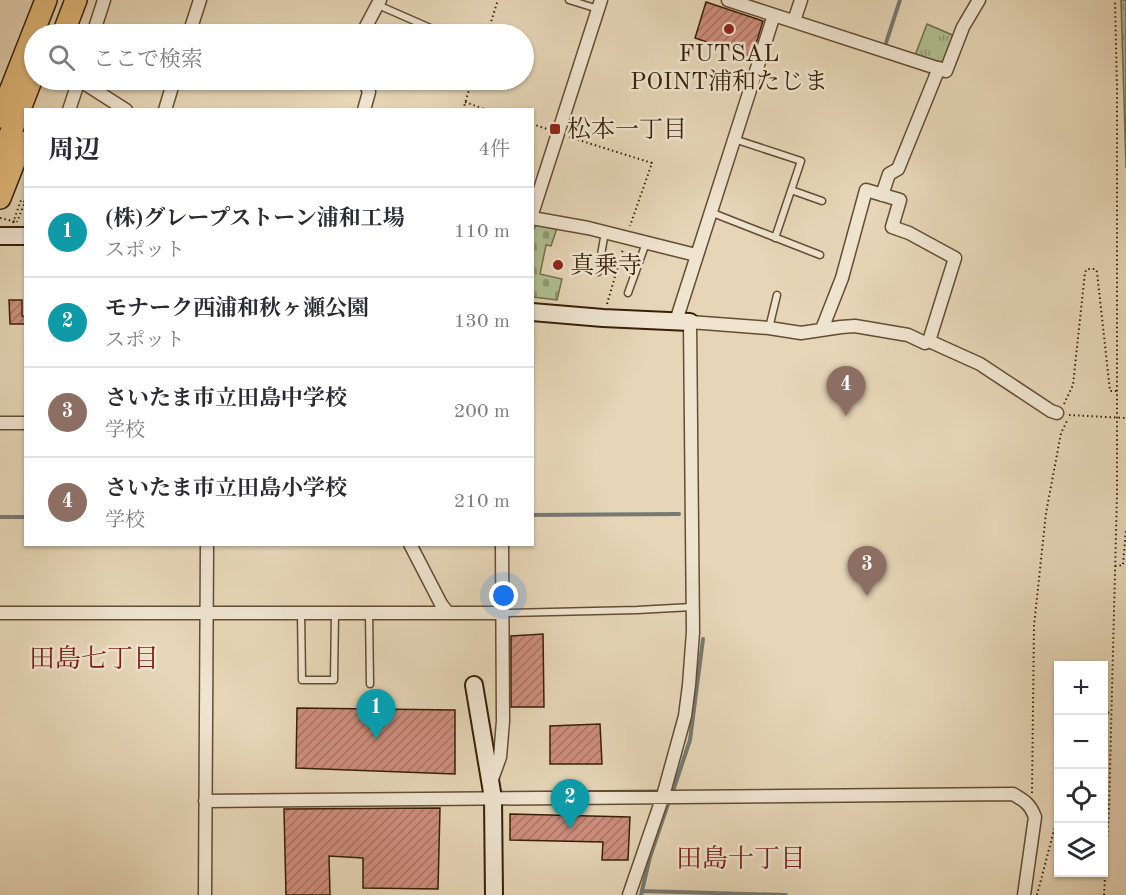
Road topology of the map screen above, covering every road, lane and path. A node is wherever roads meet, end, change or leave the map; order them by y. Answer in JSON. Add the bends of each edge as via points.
{"nodes":[{"id":1,"x":34,"y":0,"type":"edge"},
{"id":2,"x":46,"y":0,"type":"edge"},
{"id":3,"x":62,"y":0,"type":"edge"},
{"id":4,"x":76,"y":0,"type":"edge"},
{"id":5,"x":104,"y":0,"type":"edge"},
{"id":6,"x":200,"y":0,"type":"edge"},
{"id":7,"x":498,"y":0,"type":"edge"},
{"id":8,"x":569,"y":0,"type":"edge"},
{"id":9,"x":728,"y":0,"type":"edge"},
{"id":10,"x":801,"y":0,"type":"edge"},
{"id":11,"x":979,"y":0,"type":"edge"},
{"id":12,"x":1115,"y":0,"type":"edge"},
{"id":13,"x":379,"y":2,"type":"edge"},
{"id":14,"x":600,"y":5,"type":"edge"},
{"id":15,"x":774,"y":15,"type":"junction"},
{"id":16,"x":794,"y":21,"type":"junction"},
{"id":17,"x":24,"y":24,"type":"edge"},
{"id":18,"x":37,"y":24,"type":"edge"},
{"id":19,"x":53,"y":24,"type":"edge"},
{"id":20,"x":67,"y":24,"type":"edge"},
{"id":21,"x":96,"y":24,"type":"edge"},
{"id":22,"x":192,"y":24,"type":"edge"},
{"id":23,"x":370,"y":24,"type":"edge"},
{"id":24,"x":423,"y":24,"type":"edge"},
{"id":25,"x":490,"y":24,"type":"edge"},
{"id":26,"x":24,"y":25,"type":"edge"},
{"id":27,"x":24,"y":56,"type":"edge"},
{"id":28,"x":939,"y":68,"type":"junction"},
{"id":29,"x":0,"y":84,"type":"edge"},
{"id":30,"x":27,"y":90,"type":"edge"},
{"id":31,"x":42,"y":90,"type":"edge"},
{"id":32,"x":76,"y":90,"type":"edge"},
{"id":33,"x":95,"y":90,"type":"edge"},
{"id":34,"x":171,"y":90,"type":"edge"},
{"id":35,"x":368,"y":90,"type":"edge"},
{"id":36,"x":469,"y":90,"type":"edge"},
{"id":37,"x":465,"y":102,"type":"junction"},
{"id":38,"x":35,"y":108,"type":"edge"},
{"id":39,"x":70,"y":108,"type":"edge"},
{"id":40,"x":123,"y":108,"type":"edge"},
{"id":41,"x":166,"y":108,"type":"edge"},
{"id":42,"x":365,"y":108,"type":"edge"},
{"id":43,"x":464,"y":108,"type":"edge"},
{"id":44,"x":482,"y":108,"type":"edge"},
{"id":45,"x":0,"y":117,"type":"edge"},
{"id":46,"x":534,"y":125,"type":"edge"},
{"id":47,"x":558,"y":133,"type":"junction"},
{"id":48,"x":24,"y":138,"type":"edge"},
{"id":49,"x":734,"y":139,"type":"junction"},
{"id":50,"x":0,"y":160,"type":"edge"},
{"id":51,"x":791,"y":190,"type":"junction"},
{"id":52,"x":882,"y":195,"type":"junction"},
{"id":53,"x":0,"y":198,"type":"edge"},
{"id":54,"x":822,"y":201,"type":"dead end"},
{"id":55,"x":24,"y":202,"type":"edge"},
{"id":56,"x":24,"y":209,"type":"edge"},
{"id":57,"x":534,"y":210,"type":"edge"},
{"id":58,"x":710,"y":212,"type":"junction"},
{"id":59,"x":534,"y":216,"type":"edge"},
{"id":60,"x":14,"y":218,"type":"dead end"},
{"id":61,"x":0,"y":219,"type":"edge"},
{"id":62,"x":2,"y":228,"type":"edge"},
{"id":63,"x":21,"y":229,"type":"edge"},
{"id":64,"x":605,"y":232,"type":"junction"},
{"id":65,"x":626,"y":238,"type":"junction"},
{"id":66,"x":775,"y":238,"type":"junction"},
{"id":67,"x":646,"y":243,"type":"junction"},
{"id":68,"x":696,"y":255,"type":"junction"},
{"id":69,"x":820,"y":255,"type":"dead end"},
{"id":70,"x":598,"y":272,"type":"dead end"},
{"id":71,"x":628,"y":293,"type":"dead end"},
{"id":72,"x":777,"y":295,"type":"dead end"},
{"id":73,"x":534,"y":312,"type":"edge"},
{"id":74,"x":603,"y":318,"type":"junction"},
{"id":75,"x":683,"y":321,"type":"junction"},
{"id":76,"x":769,"y":328,"type":"junction"},
{"id":77,"x":822,"y":329,"type":"junction"},
{"id":78,"x":929,"y":341,"type":"junction"},
{"id":79,"x":1117,"y":391,"type":"junction"},
{"id":80,"x":1057,"y":413,"type":"joint"},
{"id":81,"x":1117,"y":418,"type":"junction"},
{"id":82,"x":1126,"y":418,"type":"edge"},
{"id":83,"x":0,"y":423,"type":"edge"},
{"id":84,"x":24,"y":423,"type":"edge"},
{"id":85,"x":1126,"y":529,"type":"edge"},
{"id":86,"x":207,"y":546,"type":"edge"},
{"id":87,"x":411,"y":546,"type":"edge"},
{"id":88,"x":502,"y":546,"type":"edge"},
{"id":89,"x":1116,"y":566,"type":"junction"},
{"id":90,"x":693,"y":607,"type":"junction"},
{"id":91,"x":0,"y":613,"type":"edge"},
{"id":92,"x":206,"y":613,"type":"junction"},
{"id":93,"x":301,"y":613,"type":"junction"},
{"id":94,"x":335,"y":613,"type":"junction"},
{"id":95,"x":369,"y":613,"type":"junction"},
{"id":96,"x":448,"y":613,"type":"junction"},
{"id":97,"x":503,"y":613,"type":"junction"},
{"id":98,"x":370,"y":684,"type":"dead end"},
{"id":99,"x":474,"y":685,"type":"dead end"},
{"id":100,"x":1111,"y":711,"type":"junction"},
{"id":101,"x":1108,"y":713,"type":"edge"},
{"id":102,"x":492,"y":790,"type":"junction"},
{"id":103,"x":663,"y":796,"type":"junction"},
{"id":104,"x":205,"y":801,"type":"junction"},
{"id":105,"x":1025,"y":801,"type":"junction"},
{"id":106,"x":1057,"y":823,"type":"edge"},
{"id":107,"x":205,"y":895,"type":"edge"},
{"id":108,"x":494,"y":895,"type":"edge"},
{"id":109,"x":629,"y":895,"type":"edge"},
{"id":110,"x":1024,"y":895,"type":"edge"},
{"id":111,"x":1037,"y":895,"type":"edge"},
{"id":112,"x":1104,"y":895,"type":"edge"}],
"edges":[{"from":1,"to":17,"type":"highway"},
{"from":2,"to":18,"type":"highway"},
{"from":3,"to":19,"type":"highway"},
{"from":4,"to":20,"type":"highway"},
{"from":5,"to":21,"type":"street"},
{"from":6,"to":22,"type":"street"},
{"from":7,"to":25,"type":"path"},
{"from":8,"to":14,"type":"lane"},
{"from":9,"to":15,"type":"street"},
{"from":10,"to":16,"type":"street"},
{"from":11,"to":28,"type":"street","via":[[963,27],[946,71]]},
{"from":12,"to":79,"type":"path"},
{"from":13,"to":23,"type":"street"},
{"from":13,"to":24,"type":"lane"},
{"from":14,"to":47,"type":"street"},
{"from":15,"to":16,"type":"street"},
{"from":15,"to":49,"type":"street"},
{"from":16,"to":28,"type":"street"},
{"from":26,"to":29,"type":"highway"},
{"from":27,"to":45,"type":"highway"},
{"from":28,"to":52,"type":"street","via":[[898,169],[889,174]]},
{"from":30,"to":50,"type":"highway"},
{"from":31,"to":38,"type":"highway"},
{"from":32,"to":39,"type":"street"},
{"from":33,"to":40,"type":"street"},
{"from":34,"to":41,"type":"street"},
{"from":35,"to":42,"type":"street"},
{"from":36,"to":37,"type":"path"},
{"from":37,"to":43,"type":"path"},
{"from":37,"to":44,"type":"path"},
{"from":46,"to":47,"type":"path"},
{"from":47,"to":57,"type":"street"},
{"from":47,"to":65,"type":"path","via":[[652,164]]},
{"from":48,"to":53,"type":"highway"},
{"from":49,"to":51,"type":"lane","via":[[801,161]]},
{"from":49,"to":58,"type":"street"},
{"from":51,"to":54,"type":"lane"},
{"from":51,"to":66,"type":"lane"},
{"from":52,"to":77,"type":"street","via":[[866,190],[842,278]]},
{"from":52,"to":78,"type":"street","via":[[900,200],[892,227],[955,258]]},
{"from":55,"to":60,"type":"path","via":[[21,200]]},
{"from":56,"to":63,"type":"path"},
{"from":58,"to":66,"type":"lane"},
{"from":58,"to":68,"type":"street"},
{"from":59,"to":64,"type":"street"},
{"from":61,"to":62,"type":"path"},
{"from":61,"to":63,"type":"path","bridge":true},
{"from":62,"to":63,"type":"street"},
{"from":64,"to":65,"type":"street"},
{"from":64,"to":70,"type":"lane"},
{"from":65,"to":67,"type":"street"},
{"from":65,"to":74,"type":"path"},
{"from":66,"to":69,"type":"lane"},
{"from":67,"to":68,"type":"street"},
{"from":67,"to":71,"type":"lane"},
{"from":68,"to":75,"type":"street"},
{"from":72,"to":76,"type":"lane"},
{"from":73,"to":74,"type":"street"},
{"from":74,"to":75,"type":"street"},
{"from":75,"to":76,"type":"street"},
{"from":75,"to":90,"type":"street"},
{"from":76,"to":77,"type":"street","via":[[801,333]]},
{"from":77,"to":78,"type":"street","via":[[855,326]]},
{"from":78,"to":80,"type":"street","via":[[980,364]]},
{"from":79,"to":80,"type":"path","via":[[1110,391],[1097,272],[1087,269],[1073,385],[1063,409]]},
{"from":79,"to":81,"type":"path"},
{"from":81,"to":82,"type":"path"},
{"from":81,"to":89,"type":"path"},
{"from":81,"to":105,"type":"path","via":[[1069,415],[1061,433],[1046,513],[1034,626],[1032,792]]},
{"from":83,"to":84,"type":"street"},
{"from":85,"to":89,"type":"path","via":[[1123,565]]},
{"from":86,"to":92,"type":"street"},
{"from":87,"to":96,"type":"street"},
{"from":88,"to":97,"type":"street"},
{"from":89,"to":100,"type":"path"},
{"from":90,"to":97,"type":"lane"},
{"from":90,"to":103,"type":"street","via":[[685,716]]},
{"from":91,"to":92,"type":"street"},
{"from":92,"to":93,"type":"street"},
{"from":92,"to":104,"type":"street"},
{"from":93,"to":94,"type":"street"},
{"from":93,"to":94,"type":"lane","via":[[302,680],[334,680]]},
{"from":94,"to":95,"type":"street"},
{"from":95,"to":96,"type":"street"},
{"from":95,"to":98,"type":"lane"},
{"from":96,"to":97,"type":"street"},
{"from":97,"to":102,"type":"street","via":[[503,721]]},
{"from":99,"to":102,"type":"street"},
{"from":100,"to":101,"type":"path"},
{"from":100,"to":112,"type":"path"},
{"from":102,"to":103,"type":"street"},
{"from":102,"to":104,"type":"street"},
{"from":102,"to":108,"type":"street"},
{"from":103,"to":105,"type":"street","via":[[1013,794]]},
{"from":103,"to":109,"type":"street"},
{"from":104,"to":107,"type":"street"},
{"from":105,"to":110,"type":"street","via":[[1035,817]]},
{"from":106,"to":111,"type":"path"}]}
